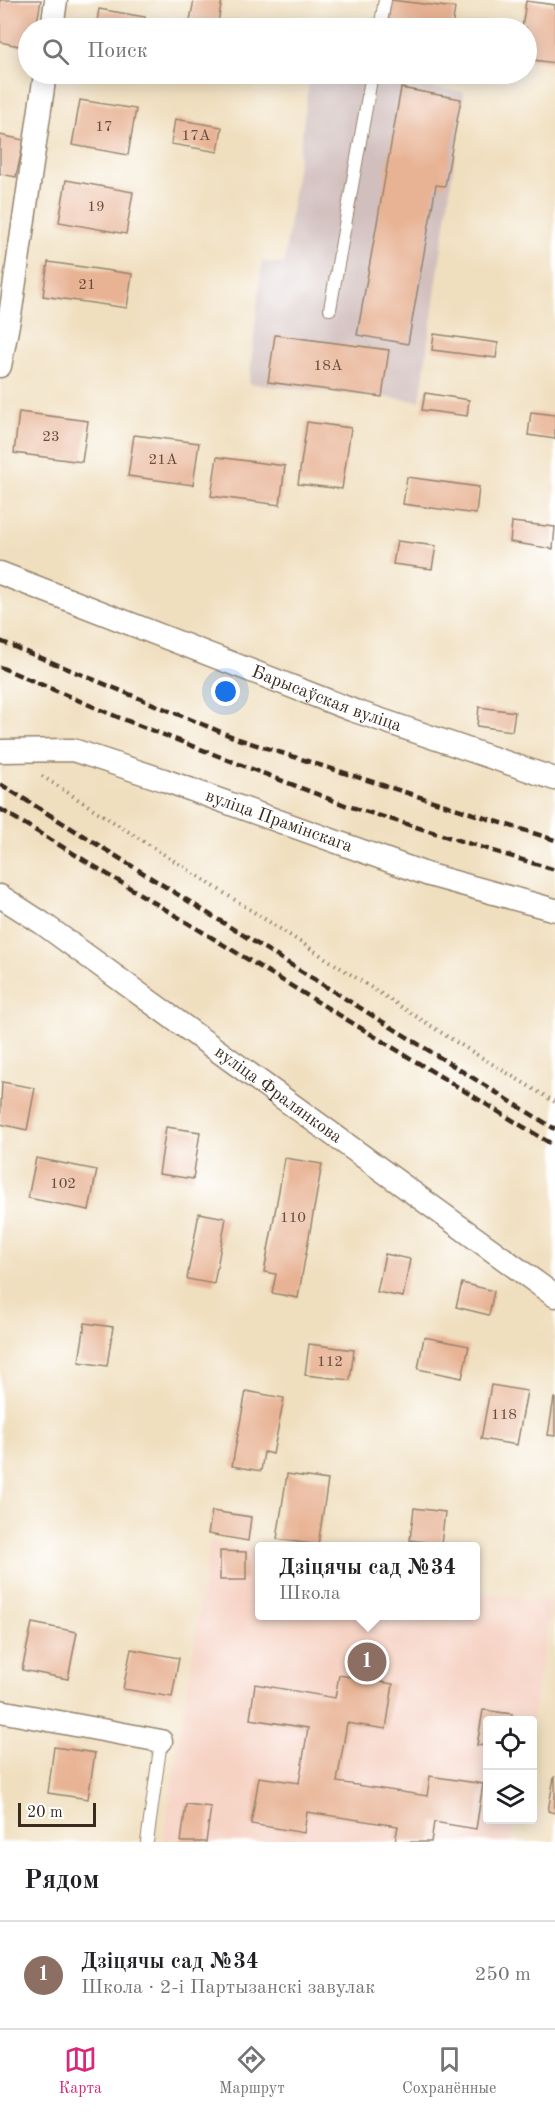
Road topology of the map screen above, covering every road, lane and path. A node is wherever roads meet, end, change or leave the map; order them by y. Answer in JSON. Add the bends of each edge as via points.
{"nodes":[{"id":1,"x":56,"y":0,"type":"edge"},
{"id":2,"x":386,"y":0,"type":"edge"},
{"id":3,"x":53,"y":18,"type":"edge"},
{"id":4,"x":382,"y":18,"type":"edge"},
{"id":5,"x":44,"y":84,"type":"edge"},
{"id":6,"x":370,"y":84,"type":"edge"},
{"id":7,"x":330,"y":309,"type":"dead end"},
{"id":8,"x":0,"y":366,"type":"edge"},
{"id":9,"x":0,"y":573,"type":"edge"},
{"id":10,"x":0,"y":751,"type":"edge"},
{"id":11,"x":41,"y":775,"type":"dead end"},
{"id":12,"x":555,"y":779,"type":"edge"},
{"id":13,"x":0,"y":896,"type":"edge"},
{"id":14,"x":555,"y":910,"type":"edge"},
{"id":15,"x":555,"y":1102,"type":"edge"},
{"id":16,"x":555,"y":1296,"type":"edge"},
{"id":17,"x":0,"y":1710,"type":"edge"},
{"id":18,"x":161,"y":1741,"type":"joint"},
{"id":19,"x":147,"y":1842,"type":"edge"}],
"edges":[{"from":1,"to":3,"type":"street"},
{"from":2,"to":4,"type":"lane"},
{"from":5,"to":8,"type":"street"},
{"from":6,"to":7,"type":"lane"},
{"from":9,"to":12,"type":"street","name":"Барысаўская вуліца","via":[[352,710]]},
{"from":10,"to":14,"type":"street","name":"вуліца Прамінскага","via":[[73,750],[429,875]]},
{"from":11,"to":15,"type":"path"},
{"from":13,"to":16,"type":"street","name":"вуліца Фралянкова"},
{"from":17,"to":18,"type":"street"},
{"from":18,"to":19,"type":"lane"}]}
